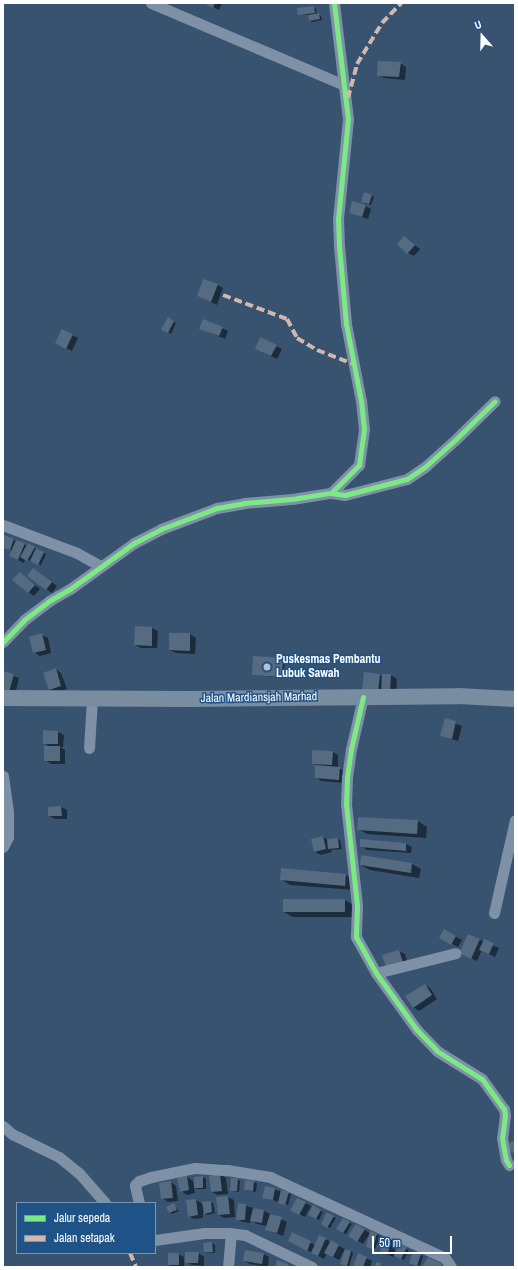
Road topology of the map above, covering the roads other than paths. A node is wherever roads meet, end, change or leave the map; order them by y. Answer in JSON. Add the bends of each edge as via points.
{"nodes":[{"id":1,"x":151,"y":3,"type":"edge"},
{"id":2,"x":334,"y":3,"type":"edge"},
{"id":3,"x":344,"y":85,"type":"junction"},
{"id":4,"x":495,"y":400,"type":"dead end"},
{"id":5,"x":331,"y":493,"type":"junction"},
{"id":6,"x":3,"y":525,"type":"edge"},
{"id":7,"x":100,"y":566,"type":"junction"},
{"id":8,"x":3,"y":642,"type":"edge"},
{"id":9,"x":363,"y":697,"type":"junction"},
{"id":10,"x":3,"y":698,"type":"edge"},
{"id":11,"x":92,"y":698,"type":"junction"},
{"id":12,"x":515,"y":699,"type":"edge"},
{"id":13,"x":89,"y":748,"type":"dead end"},
{"id":14,"x":3,"y":776,"type":"edge"},
{"id":15,"x":5,"y":809,"type":"edge"},
{"id":16,"x":515,"y":820,"type":"edge"},
{"id":17,"x":3,"y":847,"type":"edge"},
{"id":18,"x":494,"y":913,"type":"dead end"},
{"id":19,"x":456,"y":953,"type":"dead end"},
{"id":20,"x":376,"y":973,"type":"junction"},
{"id":21,"x":3,"y":1126,"type":"edge"},
{"id":22,"x":509,"y":1165,"type":"dead end"},
{"id":23,"x":104,"y":1202,"type":"edge"},
{"id":24,"x":139,"y":1202,"type":"edge"},
{"id":25,"x":231,"y":1233,"type":"junction"},
{"id":26,"x":156,"y":1240,"type":"edge"},
{"id":27,"x":228,"y":1267,"type":"edge"},
{"id":28,"x":312,"y":1267,"type":"edge"},
{"id":29,"x":451,"y":1267,"type":"edge"}],
"edges":[{"from":1,"to":3,"type":"street"},
{"from":2,"to":3,"type":"street"},
{"from":3,"to":5,"type":"street","via":[[348,119],[338,219],[339,246],[346,324],[364,429],[359,465]]},
{"from":4,"to":5,"type":"street","via":[[456,439],[407,480],[345,496]]},
{"from":5,"to":7,"type":"street","via":[[217,508],[161,529],[134,543]]},
{"from":6,"to":7,"type":"street","via":[[77,552]]},
{"from":7,"to":8,"type":"street","via":[[24,620]]},
{"from":9,"to":11,"type":"street","name":"Jalan Mardiansjah Marhad"},
{"from":9,"to":12,"type":"street","name":"Jalan Mardiansjah Marhad","via":[[458,696]]},
{"from":9,"to":20,"type":"street","via":[[346,777],[346,804],[357,906],[356,937]]},
{"from":10,"to":11,"type":"street","name":"Jalan Mardiansjah Marhad"},
{"from":11,"to":13,"type":"street"},
{"from":14,"to":15,"type":"street"},
{"from":15,"to":17,"type":"street","via":[[8,837]]},
{"from":16,"to":18,"type":"street"},
{"from":19,"to":20,"type":"street"},
{"from":20,"to":22,"type":"street","via":[[417,1030],[437,1051],[482,1080],[500,1104],[505,1115],[502,1138]]},
{"from":21,"to":23,"type":"street","via":[[12,1134],[59,1157],[78,1173]]},
{"from":24,"to":29,"type":"street","via":[[135,1185],[139,1181],[195,1168],[270,1177],[445,1258]]},
{"from":25,"to":26,"type":"street","via":[[205,1233]]},
{"from":25,"to":27,"type":"street"},
{"from":25,"to":28,"type":"street","via":[[245,1235]]}]}
